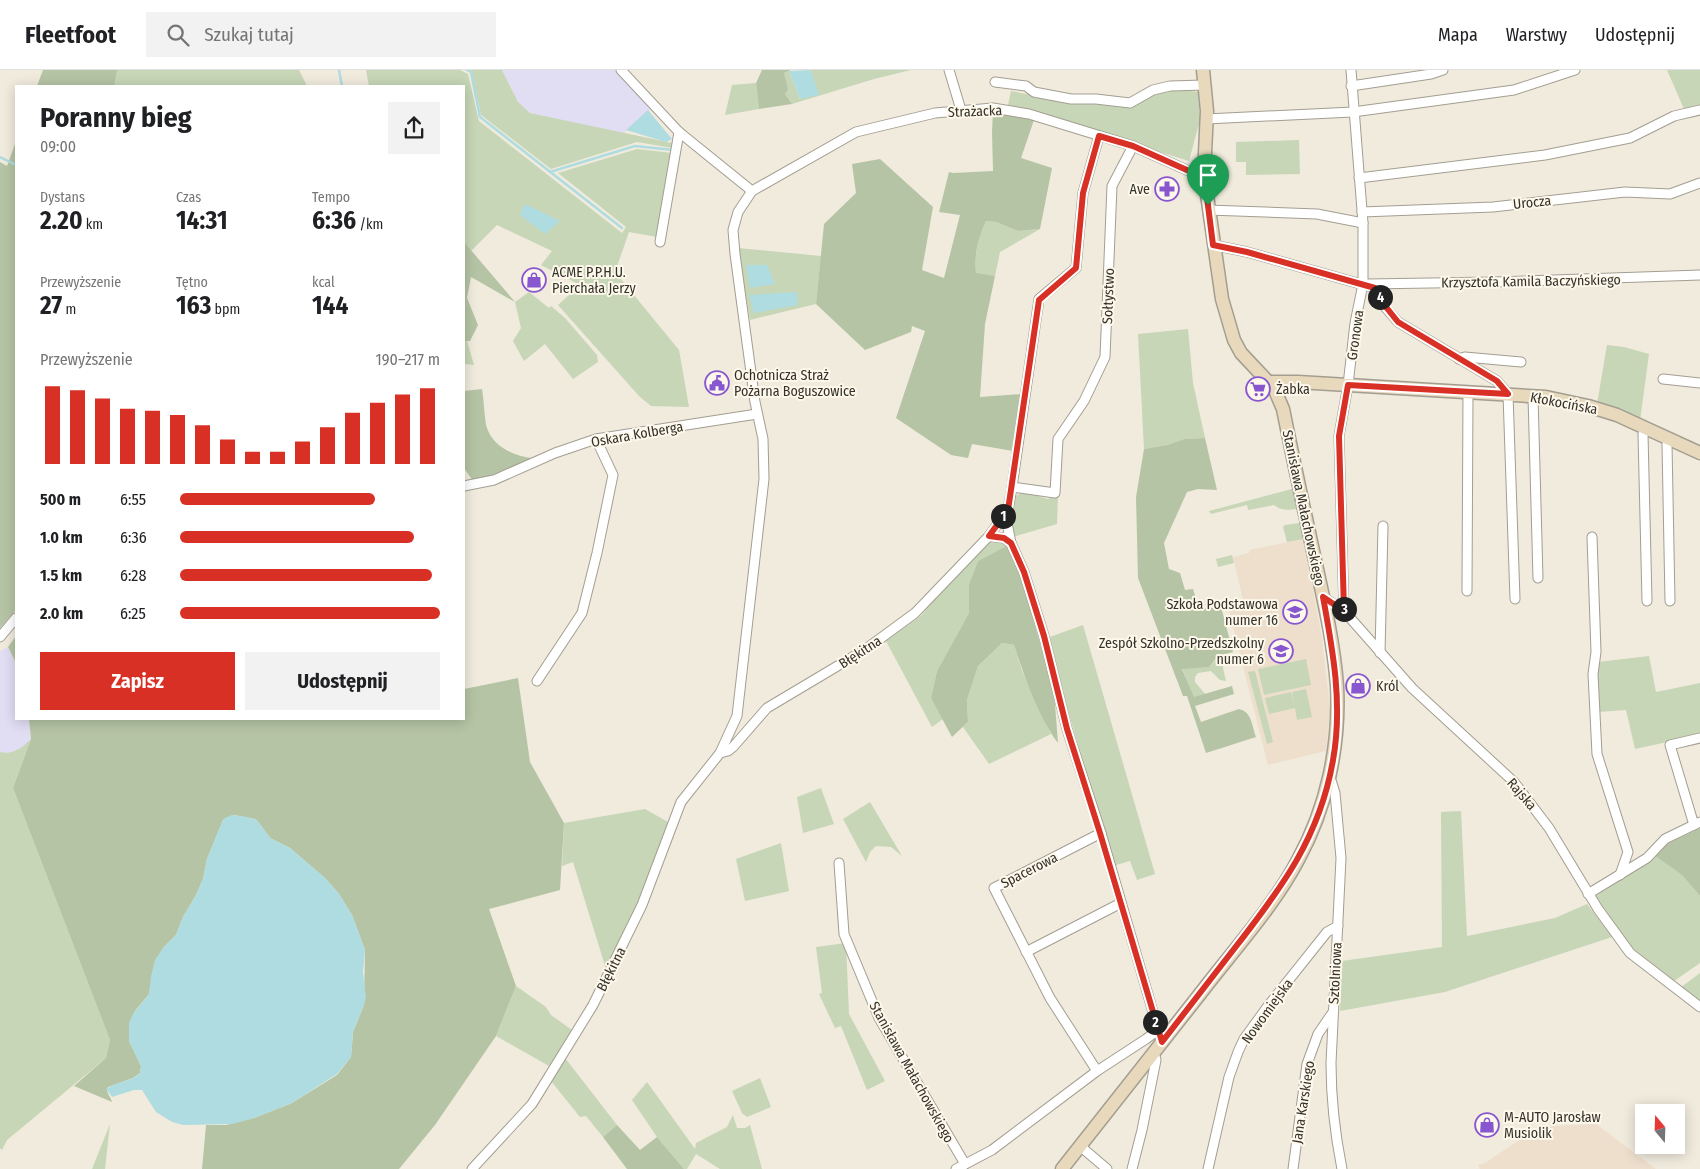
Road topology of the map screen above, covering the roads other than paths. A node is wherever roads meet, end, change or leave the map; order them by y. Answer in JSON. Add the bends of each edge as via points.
{"nodes":[{"id":1,"x":621,"y":70,"type":"edge"},
{"id":2,"x":949,"y":70,"type":"edge"},
{"id":3,"x":1203,"y":70,"type":"edge"},
{"id":4,"x":1350,"y":70,"type":"edge"},
{"id":5,"x":1443,"y":70,"type":"edge"},
{"id":6,"x":1575,"y":70,"type":"edge"},
{"id":7,"x":996,"y":82,"type":"dead end"},
{"id":8,"x":1204,"y":85,"type":"junction"},
{"id":9,"x":1351,"y":86,"type":"junction"},
{"id":10,"x":961,"y":110,"type":"junction"},
{"id":11,"x":1700,"y":110,"type":"edge"},
{"id":12,"x":1353,"y":112,"type":"junction"},
{"id":13,"x":1206,"y":119,"type":"junction"},
{"id":14,"x":679,"y":132,"type":"junction"},
{"id":15,"x":1099,"y":136,"type":"junction"},
{"id":16,"x":1133,"y":146,"type":"junction"},
{"id":17,"x":1204,"y":174,"type":"junction"},
{"id":18,"x":1360,"y":178,"type":"junction"},
{"id":19,"x":1700,"y":183,"type":"edge"},
{"id":20,"x":752,"y":191,"type":"junction"},
{"id":21,"x":1208,"y":210,"type":"junction"},
{"id":22,"x":1362,"y":212,"type":"junction"},
{"id":23,"x":1363,"y":223,"type":"junction"},
{"id":24,"x":660,"y":242,"type":"dead end"},
{"id":25,"x":1213,"y":245,"type":"junction"},
{"id":26,"x":1700,"y":275,"type":"edge"},
{"id":27,"x":1363,"y":284,"type":"junction"},
{"id":28,"x":1459,"y":359,"type":"junction"},
{"id":29,"x":1521,"y":362,"type":"dead end"},
{"id":30,"x":1663,"y":380,"type":"dead end"},
{"id":31,"x":1270,"y":382,"type":"junction"},
{"id":32,"x":1700,"y":383,"type":"edge"},
{"id":33,"x":1348,"y":385,"type":"junction"},
{"id":34,"x":1468,"y":392,"type":"junction"},
{"id":35,"x":1508,"y":394,"type":"junction"},
{"id":36,"x":1533,"y":396,"type":"junction"},
{"id":37,"x":757,"y":414,"type":"junction"},
{"id":38,"x":1645,"y":428,"type":"junction"},
{"id":39,"x":596,"y":439,"type":"junction"},
{"id":40,"x":1669,"y":439,"type":"junction"},
{"id":41,"x":1700,"y":453,"type":"edge"},
{"id":42,"x":465,"y":486,"type":"edge"},
{"id":43,"x":1012,"y":487,"type":"junction"},
{"id":44,"x":1005,"y":513,"type":"junction"},
{"id":45,"x":1383,"y":526,"type":"dead end"},
{"id":46,"x":989,"y":536,"type":"junction"},
{"id":47,"x":1592,"y":537,"type":"dead end"},
{"id":48,"x":1011,"y":543,"type":"junction"},
{"id":49,"x":1538,"y":578,"type":"dead end"},
{"id":50,"x":1467,"y":591,"type":"dead end"},
{"id":51,"x":1323,"y":597,"type":"junction"},
{"id":52,"x":1515,"y":598,"type":"dead end"},
{"id":53,"x":1647,"y":601,"type":"dead end"},
{"id":54,"x":1670,"y":601,"type":"dead end"},
{"id":55,"x":1344,"y":611,"type":"junction"},
{"id":56,"x":15,"y":619,"type":"edge"},
{"id":57,"x":0,"y":637,"type":"edge"},
{"id":58,"x":1380,"y":653,"type":"junction"},
{"id":59,"x":537,"y":681,"type":"dead end"},
{"id":60,"x":1700,"y":738,"type":"edge"},
{"id":61,"x":720,"y":753,"type":"junction"},
{"id":62,"x":1330,"y":776,"type":"junction"},
{"id":63,"x":1697,"y":824,"type":"edge"},
{"id":64,"x":1100,"y":833,"type":"junction"},
{"id":65,"x":839,"y":862,"type":"dead end"},
{"id":66,"x":1620,"y":875,"type":"junction"},
{"id":67,"x":1588,"y":894,"type":"junction"},
{"id":68,"x":1121,"y":903,"type":"junction"},
{"id":69,"x":1338,"y":926,"type":"junction"},
{"id":70,"x":1026,"y":952,"type":"junction"},
{"id":71,"x":1700,"y":1007,"type":"edge"},
{"id":72,"x":1334,"y":1011,"type":"junction"},
{"id":73,"x":1158,"y":1030,"type":"junction"},
{"id":74,"x":1146,"y":1039,"type":"junction"},
{"id":75,"x":1162,"y":1042,"type":"junction"},
{"id":76,"x":1154,"y":1053,"type":"junction"},
{"id":77,"x":1097,"y":1071,"type":"junction"},
{"id":78,"x":1080,"y":1146,"type":"junction"},
{"id":79,"x":965,"y":1164,"type":"junction"},
{"id":80,"x":472,"y":1169,"type":"edge"},
{"id":81,"x":956,"y":1169,"type":"edge"},
{"id":82,"x":1062,"y":1169,"type":"edge"},
{"id":83,"x":1107,"y":1169,"type":"edge"},
{"id":84,"x":1132,"y":1169,"type":"edge"},
{"id":85,"x":1208,"y":1169,"type":"edge"},
{"id":86,"x":1293,"y":1169,"type":"edge"},
{"id":87,"x":1342,"y":1169,"type":"edge"}],
"edges":[{"from":1,"to":14,"type":"street"},
{"from":2,"to":10,"type":"street"},
{"from":3,"to":8,"type":"street","name":"Stanisława Małachowskiego"},
{"from":4,"to":9,"type":"street","name":"Gronowa"},
{"from":5,"to":9,"type":"street"},
{"from":6,"to":12,"type":"street","via":[[1514,90]]},
{"from":7,"to":8,"type":"street","via":[[1026,86],[1034,92],[1071,99],[1130,104],[1153,90]]},
{"from":8,"to":13,"type":"street","name":"Stanisława Małachowskiego"},
{"from":9,"to":12,"type":"street","name":"Gronowa"},
{"from":10,"to":15,"type":"street","name":"Strażacka","via":[[993,108],[1029,114]]},
{"from":10,"to":20,"type":"street","name":"Strażacka","via":[[856,132]]},
{"from":11,"to":18,"type":"street","via":[[1674,116],[1630,138],[1545,154]]},
{"from":12,"to":13,"type":"street"},
{"from":12,"to":18,"type":"street","name":"Gronowa"},
{"from":13,"to":17,"type":"street","name":"Stanisława Małachowskiego"},
{"from":14,"to":20,"type":"street"},
{"from":14,"to":24,"type":"street"},
{"from":15,"to":16,"type":"street","name":"Strażacka"},
{"from":15,"to":43,"type":"street","via":[[1083,193],[1076,268],[1039,300]]},
{"from":16,"to":17,"type":"street","name":"Strażacka","via":[[1189,171]]},
{"from":16,"to":43,"type":"street","name":"Sołtystwo","via":[[1112,186],[1105,357],[1084,401],[1058,439],[1055,493]]},
{"from":17,"to":21,"type":"street","name":"Stanisława Małachowskiego"},
{"from":18,"to":22,"type":"street","name":"Gronowa"},
{"from":19,"to":22,"type":"street","name":"Urocza","via":[[1670,194],[1626,192],[1493,207]]},
{"from":20,"to":37,"type":"street","name":"Strażacka","via":[[738,212],[733,230]]},
{"from":21,"to":23,"type":"street","via":[[1317,214]]},
{"from":21,"to":25,"type":"street","name":"Stanisława Małachowskiego"},
{"from":22,"to":23,"type":"street","name":"Gronowa"},
{"from":23,"to":27,"type":"street","name":"Gronowa"},
{"from":25,"to":27,"type":"street"},
{"from":25,"to":31,"type":"street","name":"Stanisława Małachowskiego","via":[[1222,299],[1234,340],[1241,353]]},
{"from":26,"to":27,"type":"street","name":"Krzysztofa Kamila Baczyńskiego"},
{"from":27,"to":28,"type":"street","via":[[1375,288],[1398,322]]},
{"from":27,"to":33,"type":"street","name":"Gronowa"},
{"from":28,"to":29,"type":"street","via":[[1465,356]]},
{"from":28,"to":35,"type":"street","via":[[1497,381]]},
{"from":30,"to":32,"type":"street"},
{"from":31,"to":33,"type":"street","name":"Kłokocińska"},
{"from":31,"to":51,"type":"street","name":"Stanisława Małachowskiego","via":[[1283,409]]},
{"from":33,"to":34,"type":"street","name":"Kłokocińska"},
{"from":33,"to":55,"type":"street","name":"Gronowa","via":[[1339,436]]},
{"from":34,"to":35,"type":"street","name":"Kłokocińska"},
{"from":34,"to":50,"type":"street"},
{"from":35,"to":36,"type":"street","name":"Kłokocińska"},
{"from":35,"to":52,"type":"street"},
{"from":36,"to":38,"type":"street","name":"Kłokocińska","via":[[1588,406]]},
{"from":36,"to":49,"type":"street"},
{"from":37,"to":39,"type":"street","name":"Oskara Kolberga"},
{"from":37,"to":61,"type":"street","name":"Błękitna","via":[[763,439],[764,479],[737,716]]},
{"from":38,"to":40,"type":"street","name":"Kłokocińska"},
{"from":38,"to":53,"type":"street"},
{"from":39,"to":42,"type":"street","name":"Oskara Kolberga","via":[[494,480]]},
{"from":39,"to":59,"type":"street","via":[[613,475],[597,552],[582,613]]},
{"from":40,"to":41,"type":"street","name":"Kłokocińska"},
{"from":40,"to":54,"type":"street"},
{"from":43,"to":44,"type":"street"},
{"from":44,"to":46,"type":"street","name":"Błękitna"},
{"from":44,"to":48,"type":"street"},
{"from":45,"to":58,"type":"street"},
{"from":46,"to":48,"type":"street","via":[[1004,538]]},
{"from":46,"to":61,"type":"street","name":"Błękitna","via":[[915,613],[866,649],[767,708],[728,752]]},
{"from":47,"to":66,"type":"street","via":[[1596,652],[1593,674],[1598,754],[1628,852]]},
{"from":48,"to":64,"type":"street","via":[[1044,636],[1067,729]]},
{"from":51,"to":55,"type":"street","name":"Rajska"},
{"from":51,"to":62,"type":"street","name":"Stanisława Małachowskiego","via":[[1337,686]]},
{"from":55,"to":58,"type":"street","name":"Rajska"},
{"from":56,"to":57,"type":"street"},
{"from":58,"to":67,"type":"street","name":"Rajska","via":[[1412,688],[1514,782],[1549,828]]},
{"from":60,"to":63,"type":"street","via":[[1670,745]]},
{"from":61,"to":80,"type":"street","name":"Błękitna","via":[[681,802],[642,905],[593,1005],[532,1104]]},
{"from":62,"to":69,"type":"street","name":"Sztolniowa","via":[[1335,792],[1340,849]]},
{"from":62,"to":75,"type":"street","name":"Stanisława Małachowskiego","via":[[1307,843],[1286,880]]},
{"from":63,"to":66,"type":"street","via":[[1665,839],[1646,858]]},
{"from":64,"to":68,"type":"street"},
{"from":64,"to":70,"type":"street","name":"Spacerowa","via":[[994,888]]},
{"from":65,"to":79,"type":"street","name":"Stanisława Małachowskiego","via":[[844,934],[878,1018]]},
{"from":66,"to":67,"type":"street"},
{"from":67,"to":71,"type":"street","name":"Rajska","via":[[1630,953]]},
{"from":68,"to":70,"type":"street"},
{"from":68,"to":73,"type":"street"},
{"from":69,"to":72,"type":"street","name":"Sztolniowa"},
{"from":69,"to":85,"type":"street","name":"Nowomiejska","via":[[1327,932],[1244,1039],[1229,1077]]},
{"from":70,"to":77,"type":"street","name":"Spacerowa","via":[[1050,998]]},
{"from":72,"to":86,"type":"street","name":"Jana Karskiego","via":[[1318,1034],[1307,1064]]},
{"from":72,"to":87,"type":"street","name":"Sztolniowa","via":[[1331,1092]]},
{"from":73,"to":74,"type":"street"},
{"from":73,"to":75,"type":"street"},
{"from":74,"to":75,"type":"street"},
{"from":74,"to":77,"type":"street"},
{"from":75,"to":76,"type":"street","name":"Stanisława Małachowskiego"},
{"from":76,"to":78,"type":"street","name":"Stanisława Małachowskiego"},
{"from":76,"to":84,"type":"street","via":[[1156,1060]]},
{"from":77,"to":79,"type":"street","via":[[992,1150]]},
{"from":78,"to":82,"type":"street","name":"Stanisława Małachowskiego"},
{"from":78,"to":83,"type":"street"},
{"from":79,"to":81,"type":"street"}]}
